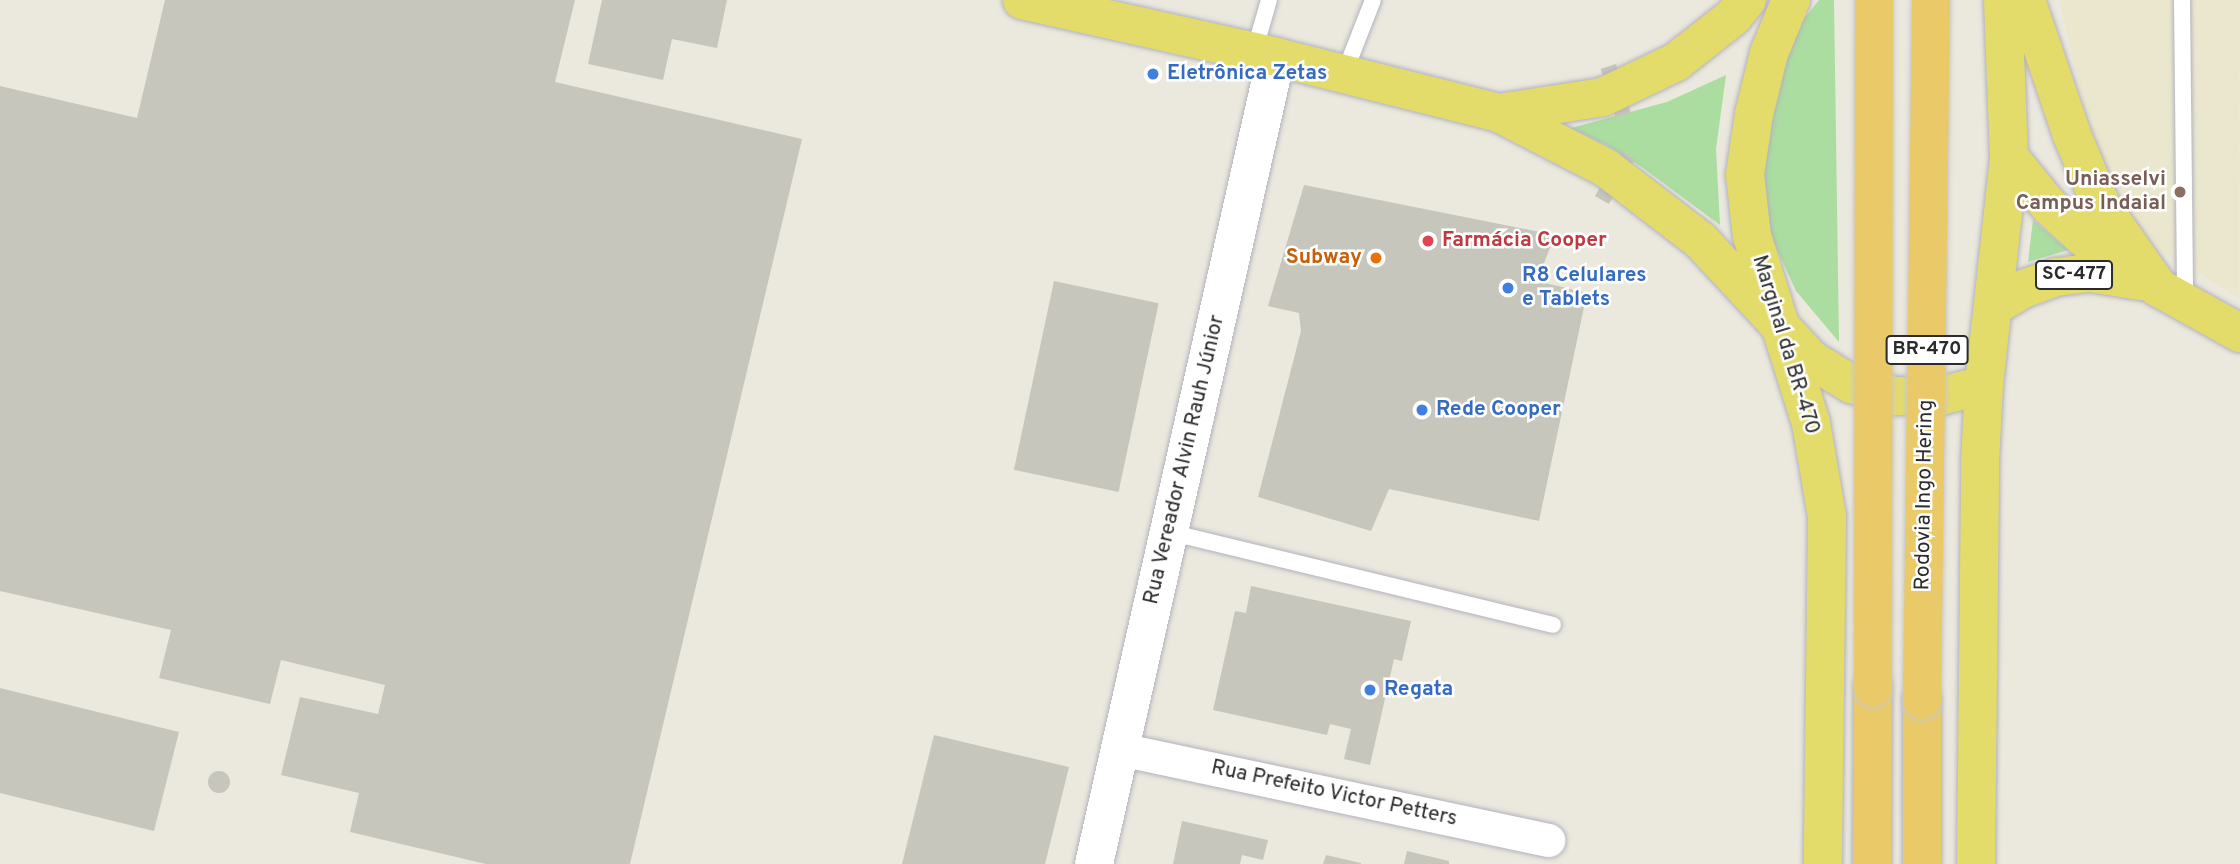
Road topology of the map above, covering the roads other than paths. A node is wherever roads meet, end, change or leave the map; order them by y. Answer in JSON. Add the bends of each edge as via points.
{"nodes":[{"id":1,"x":1022,"y":0,"type":"edge"},
{"id":2,"x":1269,"y":0,"type":"edge"},
{"id":3,"x":1373,"y":0,"type":"edge"},
{"id":4,"x":1747,"y":0,"type":"edge"},
{"id":5,"x":1791,"y":0,"type":"edge"},
{"id":6,"x":1874,"y":0,"type":"edge"},
{"id":7,"x":1931,"y":0,"type":"edge"},
{"id":8,"x":2003,"y":0,"type":"edge"},
{"id":9,"x":2026,"y":0,"type":"edge"},
{"id":10,"x":2182,"y":0,"type":"edge"},
{"id":11,"x":1265,"y":54,"type":"junction"},
{"id":12,"x":1344,"y":74,"type":"junction"},
{"id":13,"x":1499,"y":113,"type":"junction"},
{"id":14,"x":2009,"y":157,"type":"junction"},
{"id":15,"x":2172,"y":295,"type":"junction"},
{"id":16,"x":1993,"y":307,"type":"junction"},
{"id":17,"x":1780,"y":328,"type":"junction"},
{"id":18,"x":2240,"y":332,"type":"edge"},
{"id":19,"x":1984,"y":385,"type":"junction"},
{"id":20,"x":1169,"y":532,"type":"junction"},
{"id":21,"x":1553,"y":625,"type":"dead end"},
{"id":22,"x":1120,"y":749,"type":"junction"},
{"id":23,"x":1548,"y":840,"type":"dead end"},
{"id":24,"x":1094,"y":864,"type":"edge"},
{"id":25,"x":1823,"y":864,"type":"edge"},
{"id":26,"x":1872,"y":864,"type":"edge"},
{"id":27,"x":1922,"y":864,"type":"edge"},
{"id":28,"x":1976,"y":864,"type":"edge"}],
"edges":[{"from":1,"to":11,"type":"main road"},
{"from":2,"to":11,"type":"lane"},
{"from":3,"to":12,"type":"lane"},
{"from":4,"to":13,"type":"main road","via":[[1733,17],[1676,62],[1603,97]]},
{"from":5,"to":17,"type":"main road","name":"Marginal da BR-470","via":[[1769,52],[1745,175],[1752,236]]},
{"from":6,"to":26,"type":"highway","number":"BR-470","bridge":true},
{"from":7,"to":27,"type":"highway","name":"Rodovia Ingo Hering","number":"BR-470","bridge":true},
{"from":8,"to":14,"type":"main road"},
{"from":9,"to":15,"type":"main road","via":[[2102,207]]},
{"from":10,"to":15,"type":"lane"},
{"from":11,"to":12,"type":"main road"},
{"from":11,"to":20,"type":"street","name":"Rua Vereador Alvin Rauh Júnior"},
{"from":12,"to":13,"type":"main road"},
{"from":13,"to":17,"type":"main road","via":[[1606,168],[1689,232]]},
{"from":14,"to":15,"type":"main road","number":"SC-477","via":[[2049,206],[2084,238]]},
{"from":14,"to":16,"type":"main road"},
{"from":15,"to":16,"type":"main road","number":"SC-477","via":[[2126,276],[2091,273],[2056,277]]},
{"from":15,"to":18,"type":"main road","number":"SC-477"},
{"from":16,"to":19,"type":"main road"},
{"from":17,"to":19,"type":"main road","via":[[1811,360],[1861,387],[1894,396],[1940,396]]},
{"from":17,"to":25,"type":"main road","name":"Marginal da BR-470","via":[[1811,423],[1827,517]]},
{"from":19,"to":28,"type":"main road"},
{"from":20,"to":21,"type":"lane"},
{"from":20,"to":22,"type":"street","name":"Rua Vereador Alvin Rauh Júnior"},
{"from":22,"to":23,"type":"street","name":"Rua Prefeito Victor Petters"},
{"from":22,"to":24,"type":"street","name":"Rua Vereador Alvin Rauh Júnior"}]}
